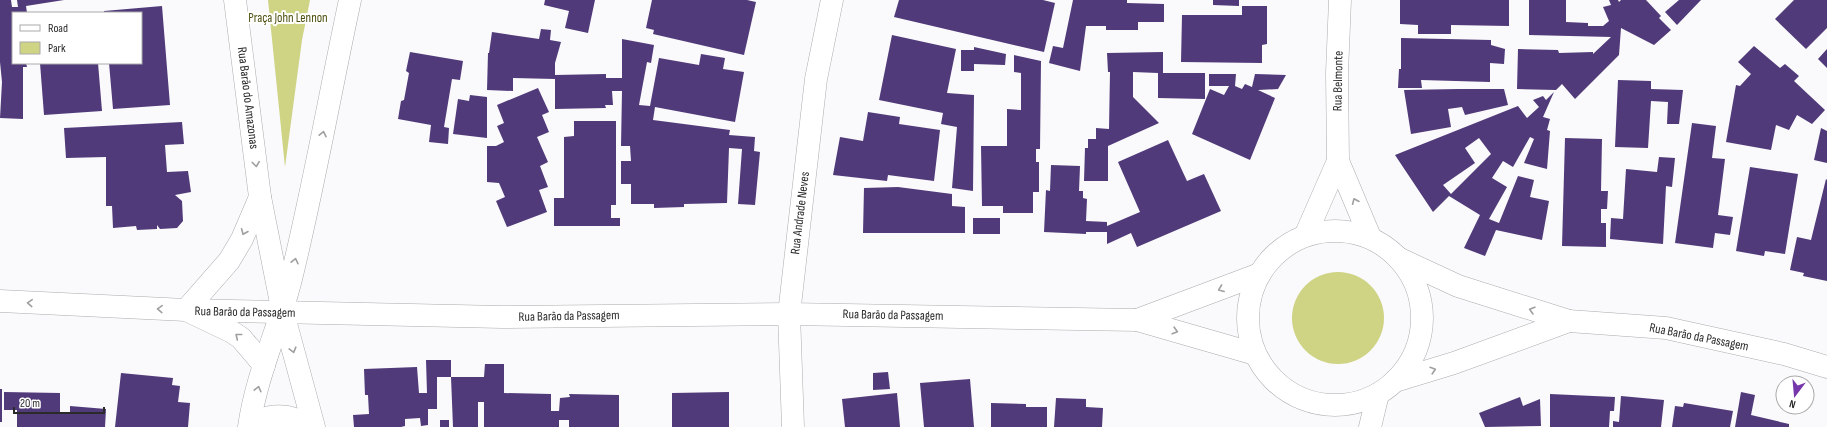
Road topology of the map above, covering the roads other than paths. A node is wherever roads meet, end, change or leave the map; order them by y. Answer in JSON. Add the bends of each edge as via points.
{"nodes":[{"id":1,"x":235,"y":0,"type":"edge"},
{"id":2,"x":350,"y":0,"type":"edge"},
{"id":3,"x":832,"y":0,"type":"edge"},
{"id":4,"x":1340,"y":0,"type":"edge"},
{"id":5,"x":1338,"y":161,"type":"junction"},
{"id":6,"x":260,"y":197,"type":"junction"},
{"id":7,"x":267,"y":231,"type":"junction"},
{"id":8,"x":1306,"y":234,"type":"junction"},
{"id":9,"x":301,"y":236,"type":"junction"},
{"id":10,"x":1370,"y":237,"type":"junction"},
{"id":11,"x":1400,"y":259,"type":"junction"},
{"id":12,"x":1257,"y":275,"type":"junction"},
{"id":13,"x":0,"y":301,"type":"edge"},
{"id":14,"x":186,"y":310,"type":"junction"},
{"id":15,"x":283,"y":313,"type":"junction"},
{"id":16,"x":789,"y":314,"type":"junction"},
{"id":17,"x":1137,"y":320,"type":"junction"},
{"id":18,"x":1570,"y":321,"type":"junction"},
{"id":19,"x":1254,"y":354,"type":"junction"},
{"id":20,"x":264,"y":365,"type":"junction"},
{"id":21,"x":1827,"y":367,"type":"edge"},
{"id":22,"x":1387,"y":388,"type":"junction"},
{"id":23,"x":249,"y":426,"type":"edge"},
{"id":24,"x":310,"y":427,"type":"edge"},
{"id":25,"x":314,"y":427,"type":"edge"},
{"id":26,"x":793,"y":427,"type":"edge"},
{"id":27,"x":1370,"y":427,"type":"edge"}],
"edges":[{"from":1,"to":6,"type":"street","name":"Rua Barão do Amazonas","one_way":true},
{"from":9,"to":2,"type":"street","one_way":true},
{"from":3,"to":16,"type":"street","name":"Rua Andrade Neves","via":[[816,79]]},
{"from":4,"to":5,"type":"street","name":"Rua Belmonte"},
{"from":5,"to":8,"type":"street","name":"Rua Belmonte"},
{"from":10,"to":5,"type":"street","name":"Rua Belmonte","one_way":true},
{"from":6,"to":7,"type":"street","name":"Rua Barão do Amazonas"},
{"from":6,"to":14,"type":"street","one_way":true,"via":[[242,239],[229,261]]},
{"from":7,"to":9,"type":"street","via":[[283,238]]},
{"from":7,"to":15,"type":"street","name":"Rua Barão do Amazonas"},
{"from":8,"to":10,"type":"street","via":[[1338,230]]},
{"from":8,"to":12,"type":"street","via":[[1283,246],[1264,264]]},
{"from":15,"to":9,"type":"street","one_way":true},
{"from":10,"to":11,"type":"street","via":[[1386,246]]},
{"from":18,"to":11,"type":"street","name":"Rua Barão da Passagem","one_way":true,"via":[[1458,286]]},
{"from":11,"to":22,"type":"street","via":[[1411,273],[1418,290],[1422,326],[1412,359]]},
{"from":12,"to":17,"type":"street","name":"Rua Barão da Passagem","one_way":true},
{"from":12,"to":19,"type":"street","via":[[1246,314]]},
{"from":14,"to":13,"type":"street","name":"Rua Barão da Passagem","one_way":true},
{"from":14,"to":15,"type":"street","name":"Rua Barão da Passagem"},
{"from":20,"to":14,"type":"street","one_way":true,"via":[[241,338]]},
{"from":15,"to":16,"type":"street","name":"Rua Barão da Passagem","via":[[502,317]]},
{"from":15,"to":20,"type":"street"},
{"from":15,"to":25,"type":"street","name":"Rua Barão do Amazonas","one_way":true},
{"from":16,"to":17,"type":"street","name":"Rua Barão da Passagem"},
{"from":16,"to":26,"type":"street","name":"Rua Andrade Neves"},
{"from":17,"to":19,"type":"street","name":"Rua Barão da Passagem","one_way":true},
{"from":18,"to":21,"type":"street","name":"Rua Barão da Passagem","via":[[1666,328],[1784,354]]},
{"from":22,"to":18,"type":"street","name":"Rua Barão da Passagem","one_way":true},
{"from":19,"to":22,"type":"street","name":"Rua Barão da Passagem","via":[[1276,382],[1298,398],[1318,404],[1339,406],[1359,402]]},
{"from":23,"to":20,"type":"street","one_way":true},
{"from":22,"to":27,"type":"street"},
{"from":23,"to":24,"type":"street","via":[[260,419],[280,416],[300,420]]}]}
